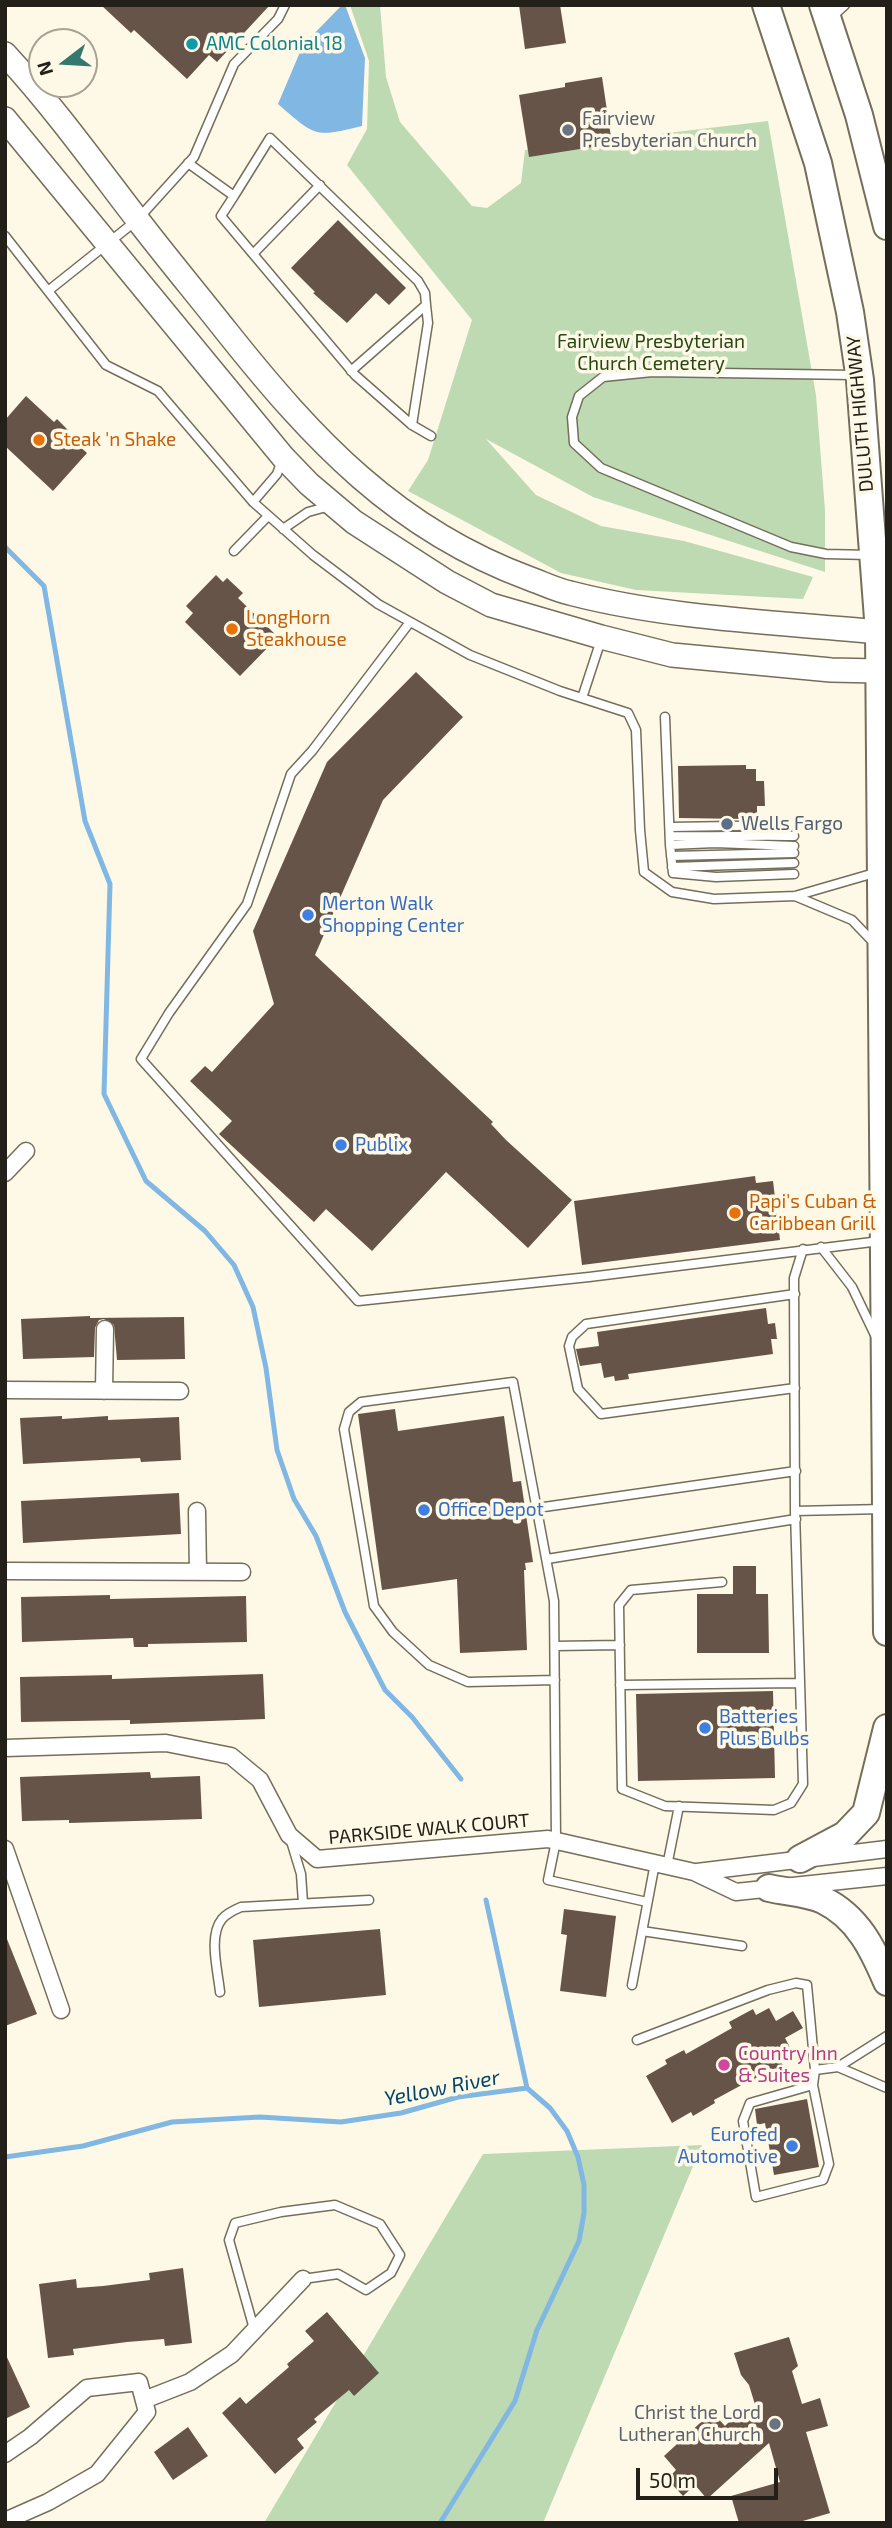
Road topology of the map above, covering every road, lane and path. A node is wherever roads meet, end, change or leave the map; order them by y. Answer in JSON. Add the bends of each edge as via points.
{"nodes":[{"id":1,"x":285,"y":5,"type":"edge"},
{"id":2,"x":766,"y":5,"type":"edge"},
{"id":3,"x":832,"y":10,"type":"edge"},
{"id":4,"x":5,"y":54,"type":"edge"},
{"id":5,"x":5,"y":119,"type":"edge"},
{"id":6,"x":188,"y":163,"type":"junction"},
{"id":7,"x":320,"y":185,"type":"junction"},
{"id":8,"x":233,"y":196,"type":"junction"},
{"id":9,"x":137,"y":220,"type":"junction"},
{"id":10,"x":887,"y":226,"type":"edge"},
{"id":11,"x":5,"y":236,"type":"edge"},
{"id":12,"x":109,"y":243,"type":"junction"},
{"id":13,"x":253,"y":254,"type":"junction"},
{"id":14,"x":48,"y":291,"type":"junction"},
{"id":15,"x":426,"y":305,"type":"junction"},
{"id":16,"x":351,"y":371,"type":"junction"},
{"id":17,"x":859,"y":375,"type":"junction"},
{"id":18,"x":412,"y":425,"type":"junction"},
{"id":19,"x":431,"y":436,"type":"dead end"},
{"id":20,"x":283,"y":457,"type":"junction"},
{"id":21,"x":253,"y":502,"type":"junction"},
{"id":22,"x":334,"y":505,"type":"junction"},
{"id":23,"x":268,"y":516,"type":"junction"},
{"id":24,"x":283,"y":529,"type":"junction"},
{"id":25,"x":234,"y":551,"type":"dead end"},
{"id":26,"x":873,"y":555,"type":"junction"},
{"id":27,"x":410,"y":622,"type":"junction"},
{"id":28,"x":883,"y":633,"type":"edge"},
{"id":29,"x":601,"y":638,"type":"junction"},
{"id":30,"x":883,"y":672,"type":"edge"},
{"id":31,"x":582,"y":698,"type":"junction"},
{"id":32,"x":665,"y":716,"type":"dead end"},
{"id":33,"x":794,"y":825,"type":"dead end"},
{"id":34,"x":670,"y":836,"type":"junction"},
{"id":35,"x":671,"y":856,"type":"junction"},
{"id":36,"x":794,"y":863,"type":"dead end"},
{"id":37,"x":672,"y":867,"type":"junction"},
{"id":38,"x":882,"y":871,"type":"junction"},
{"id":39,"x":794,"y":874,"type":"dead end"},
{"id":40,"x":794,"y":896,"type":"junction"},
{"id":41,"x":882,"y":951,"type":"junction"},
{"id":42,"x":26,"y":1151,"type":"dead end"},
{"id":43,"x":5,"y":1173,"type":"edge"},
{"id":44,"x":885,"y":1241,"type":"edge"},
{"id":45,"x":821,"y":1247,"type":"junction"},
{"id":46,"x":803,"y":1249,"type":"junction"},
{"id":47,"x":794,"y":1294,"type":"junction"},
{"id":48,"x":105,"y":1329,"type":"dead end"},
{"id":49,"x":884,"y":1357,"type":"junction"},
{"id":50,"x":795,"y":1388,"type":"junction"},
{"id":51,"x":5,"y":1390,"type":"edge"},
{"id":52,"x":104,"y":1391,"type":"junction"},
{"id":53,"x":180,"y":1391,"type":"dead end"},
{"id":54,"x":796,"y":1471,"type":"junction"},
{"id":55,"x":537,"y":1508,"type":"junction"},
{"id":56,"x":886,"y":1509,"type":"edge"},
{"id":57,"x":197,"y":1511,"type":"dead end"},
{"id":58,"x":796,"y":1515,"type":"junction"},
{"id":59,"x":547,"y":1559,"type":"junction"},
{"id":60,"x":5,"y":1571,"type":"edge"},
{"id":61,"x":198,"y":1572,"type":"junction"},
{"id":62,"x":242,"y":1572,"type":"dead end"},
{"id":63,"x":722,"y":1582,"type":"dead end"},
{"id":64,"x":887,"y":1632,"type":"edge"},
{"id":65,"x":620,"y":1645,"type":"junction"},
{"id":66,"x":555,"y":1646,"type":"junction"},
{"id":67,"x":555,"y":1680,"type":"junction"},
{"id":68,"x":800,"y":1683,"type":"junction"},
{"id":69,"x":621,"y":1685,"type":"junction"},
{"id":70,"x":887,"y":1728,"type":"edge"},
{"id":71,"x":5,"y":1748,"type":"edge"},
{"id":72,"x":679,"y":1806,"type":"junction"},
{"id":73,"x":289,"y":1835,"type":"junction"},
{"id":74,"x":555,"y":1841,"type":"junction"},
{"id":75,"x":5,"y":1849,"type":"edge"},
{"id":76,"x":887,"y":1849,"type":"edge"},
{"id":77,"x":800,"y":1859,"type":"junction"},
{"id":78,"x":661,"y":1864,"type":"junction"},
{"id":79,"x":694,"y":1872,"type":"junction"},
{"id":80,"x":887,"y":1876,"type":"edge"},
{"id":81,"x":769,"y":1888,"type":"junction"},
{"id":82,"x":369,"y":1900,"type":"dead end"},
{"id":83,"x":648,"y":1902,"type":"junction"},
{"id":84,"x":303,"y":1903,"type":"junction"},
{"id":85,"x":642,"y":1931,"type":"junction"},
{"id":86,"x":742,"y":1946,"type":"dead end"},
{"id":87,"x":887,"y":1982,"type":"edge"},
{"id":88,"x":632,"y":1985,"type":"dead end"},
{"id":89,"x":220,"y":1992,"type":"dead end"},
{"id":90,"x":61,"y":2010,"type":"dead end"},
{"id":91,"x":887,"y":2036,"type":"edge"},
{"id":92,"x":637,"y":2040,"type":"dead end"},
{"id":93,"x":838,"y":2067,"type":"junction"},
{"id":94,"x":816,"y":2070,"type":"junction"},
{"id":95,"x":813,"y":2085,"type":"junction"},
{"id":96,"x":887,"y":2088,"type":"edge"},
{"id":97,"x":303,"y":2279,"type":"joint"},
{"id":98,"x":254,"y":2330,"type":"junction"},
{"id":99,"x":144,"y":2400,"type":"junction"},
{"id":100,"x":5,"y":2454,"type":"edge"},
{"id":101,"x":5,"y":2521,"type":"edge"}],
"edges":[{"from":1,"to":6,"type":"lane","via":[[278,19],[234,64]]},
{"from":2,"to":17,"type":"main road","name":"DULUTH HIGHWAY","via":[[818,163]]},
{"from":3,"to":10,"type":"main road"},
{"from":4,"to":9,"type":"main road","via":[[44,96]]},
{"from":5,"to":12,"type":"main road"},
{"from":6,"to":8,"type":"lane"},
{"from":6,"to":9,"type":"lane"},
{"from":7,"to":8,"type":"lane","via":[[270,138]]},
{"from":7,"to":13,"type":"lane"},
{"from":7,"to":15,"type":"lane","via":[[418,281]]},
{"from":8,"to":13,"type":"lane","via":[[221,216]]},
{"from":9,"to":12,"type":"lane"},
{"from":9,"to":28,"type":"main road","via":[[270,386],[347,468],[429,530],[492,565],[568,593],[646,610]]},
{"from":11,"to":14,"type":"lane"},
{"from":12,"to":14,"type":"lane"},
{"from":12,"to":20,"type":"main road"},
{"from":13,"to":16,"type":"lane"},
{"from":14,"to":21,"type":"lane","via":[[106,365],[158,391]]},
{"from":15,"to":16,"type":"lane"},
{"from":15,"to":18,"type":"lane","via":[[428,323]]},
{"from":16,"to":18,"type":"lane"},
{"from":17,"to":26,"type":"main road","name":"DULUTH HIGHWAY"},
{"from":17,"to":26,"type":"lane","via":[[652,372],[603,377],[579,396],[572,417],[574,443],[601,468],[791,547],[826,554]]},
{"from":18,"to":19,"type":"lane"},
{"from":20,"to":21,"type":"lane","via":[[277,474]]},
{"from":20,"to":22,"type":"main road"},
{"from":21,"to":23,"type":"lane"},
{"from":22,"to":24,"type":"lane","via":[[307,512]]},
{"from":22,"to":29,"type":"main road","via":[[403,556],[491,605]]},
{"from":23,"to":24,"type":"lane"},
{"from":23,"to":25,"type":"lane"},
{"from":24,"to":27,"type":"lane","via":[[378,604]]},
{"from":26,"to":28,"type":"main road","name":"DULUTH HIGHWAY"},
{"from":27,"to":31,"type":"lane","via":[[470,655]]},
{"from":27,"to":46,"type":"lane","via":[[290,774],[247,904],[141,1059],[358,1301]]},
{"from":28,"to":30,"type":"main road","name":"DULUTH HIGHWAY"},
{"from":29,"to":30,"type":"main road","via":[[672,655]]},
{"from":29,"to":31,"type":"lane"},
{"from":30,"to":38,"type":"main road","name":"DULUTH HIGHWAY"},
{"from":31,"to":40,"type":"lane","via":[[628,713],[636,730],[645,872],[672,892],[714,899]]},
{"from":32,"to":34,"type":"lane"},
{"from":33,"to":34,"type":"lane"},
{"from":34,"to":35,"type":"lane"},
{"from":34,"to":35,"type":"lane","via":[[741,834],[794,845]]},
{"from":35,"to":37,"type":"lane"},
{"from":36,"to":37,"type":"lane"},
{"from":37,"to":39,"type":"lane","via":[[673,873],[716,877]]},
{"from":38,"to":40,"type":"lane"},
{"from":38,"to":41,"type":"main road","name":"DULUTH HIGHWAY"},
{"from":40,"to":41,"type":"lane","via":[[852,920]]},
{"from":41,"to":44,"type":"main road","name":"DULUTH HIGHWAY"},
{"from":42,"to":43,"type":"street"},
{"from":44,"to":45,"type":"lane"},
{"from":44,"to":49,"type":"main road","name":"DULUTH HIGHWAY"},
{"from":45,"to":46,"type":"lane"},
{"from":45,"to":49,"type":"lane","via":[[852,1287]]},
{"from":46,"to":47,"type":"lane"},
{"from":47,"to":50,"type":"lane"},
{"from":47,"to":50,"type":"lane","via":[[586,1324],[572,1336],[569,1346],[578,1389],[601,1414]]},
{"from":48,"to":52,"type":"street"},
{"from":49,"to":56,"type":"main road","name":"DULUTH HIGHWAY"},
{"from":50,"to":54,"type":"lane"},
{"from":51,"to":52,"type":"street"},
{"from":52,"to":53,"type":"street"},
{"from":54,"to":55,"type":"lane"},
{"from":54,"to":58,"type":"lane"},
{"from":55,"to":59,"type":"lane"},
{"from":55,"to":67,"type":"lane","via":[[513,1382],[361,1402],[349,1412],[344,1429],[374,1606],[393,1632],[429,1665],[468,1682]]},
{"from":56,"to":58,"type":"lane"},
{"from":56,"to":64,"type":"main road","name":"DULUTH HIGHWAY"},
{"from":57,"to":61,"type":"street"},
{"from":58,"to":59,"type":"lane"},
{"from":58,"to":68,"type":"lane"},
{"from":59,"to":66,"type":"lane"},
{"from":60,"to":61,"type":"street"},
{"from":61,"to":62,"type":"street"},
{"from":63,"to":65,"type":"lane","via":[[631,1590],[619,1605]]},
{"from":65,"to":66,"type":"lane"},
{"from":65,"to":69,"type":"lane"},
{"from":66,"to":67,"type":"lane"},
{"from":67,"to":74,"type":"lane"},
{"from":68,"to":69,"type":"lane"},
{"from":68,"to":72,"type":"lane","via":[[803,1784],[791,1803],[774,1810]]},
{"from":69,"to":72,"type":"lane","via":[[622,1789],[665,1806]]},
{"from":70,"to":77,"type":"main road","via":[[866,1813],[845,1836]]},
{"from":71,"to":73,"type":"street","name":"PARKSIDE WALK COURT","via":[[166,1743],[231,1756],[260,1780]]},
{"from":72,"to":78,"type":"lane"},
{"from":73,"to":74,"type":"street","name":"PARKSIDE WALK COURT","via":[[317,1859]]},
{"from":73,"to":84,"type":"lane"},
{"from":74,"to":78,"type":"street","name":"PARKSIDE WALK COURT"},
{"from":74,"to":83,"type":"lane","via":[[548,1880]]},
{"from":75,"to":90,"type":"street"},
{"from":76,"to":77,"type":"street"},
{"from":77,"to":79,"type":"street"},
{"from":78,"to":79,"type":"street","name":"PARKSIDE WALK COURT"},
{"from":78,"to":83,"type":"lane"},
{"from":79,"to":81,"type":"street","via":[[736,1892]]},
{"from":80,"to":81,"type":"street"},
{"from":81,"to":87,"type":"main road","via":[[822,1899],[851,1919],[872,1947]]},
{"from":82,"to":84,"type":"lane"},
{"from":83,"to":85,"type":"lane"},
{"from":84,"to":89,"type":"lane","via":[[241,1907],[227,1913],[215,1936]]},
{"from":85,"to":86,"type":"lane"},
{"from":85,"to":88,"type":"lane"},
{"from":91,"to":93,"type":"lane"},
{"from":92,"to":94,"type":"lane","via":[[796,1983],[807,1985]]},
{"from":93,"to":94,"type":"lane"},
{"from":93,"to":96,"type":"lane"},
{"from":94,"to":95,"type":"lane"},
{"from":95,"to":95,"type":"lane","via":[[750,2103],[743,2121],[756,2197],[823,2180],[828,2164]]},
{"from":97,"to":98,"type":"street"},
{"from":97,"to":98,"type":"lane","via":[[338,2274],[366,2290],[391,2273],[401,2255],[380,2224],[335,2205],[235,2223],[229,2240]]},
{"from":98,"to":99,"type":"street","via":[[232,2354],[190,2382]]},
{"from":99,"to":100,"type":"street","via":[[139,2382],[87,2388]]},
{"from":99,"to":101,"type":"street","via":[[147,2412],[97,2473]]}]}
